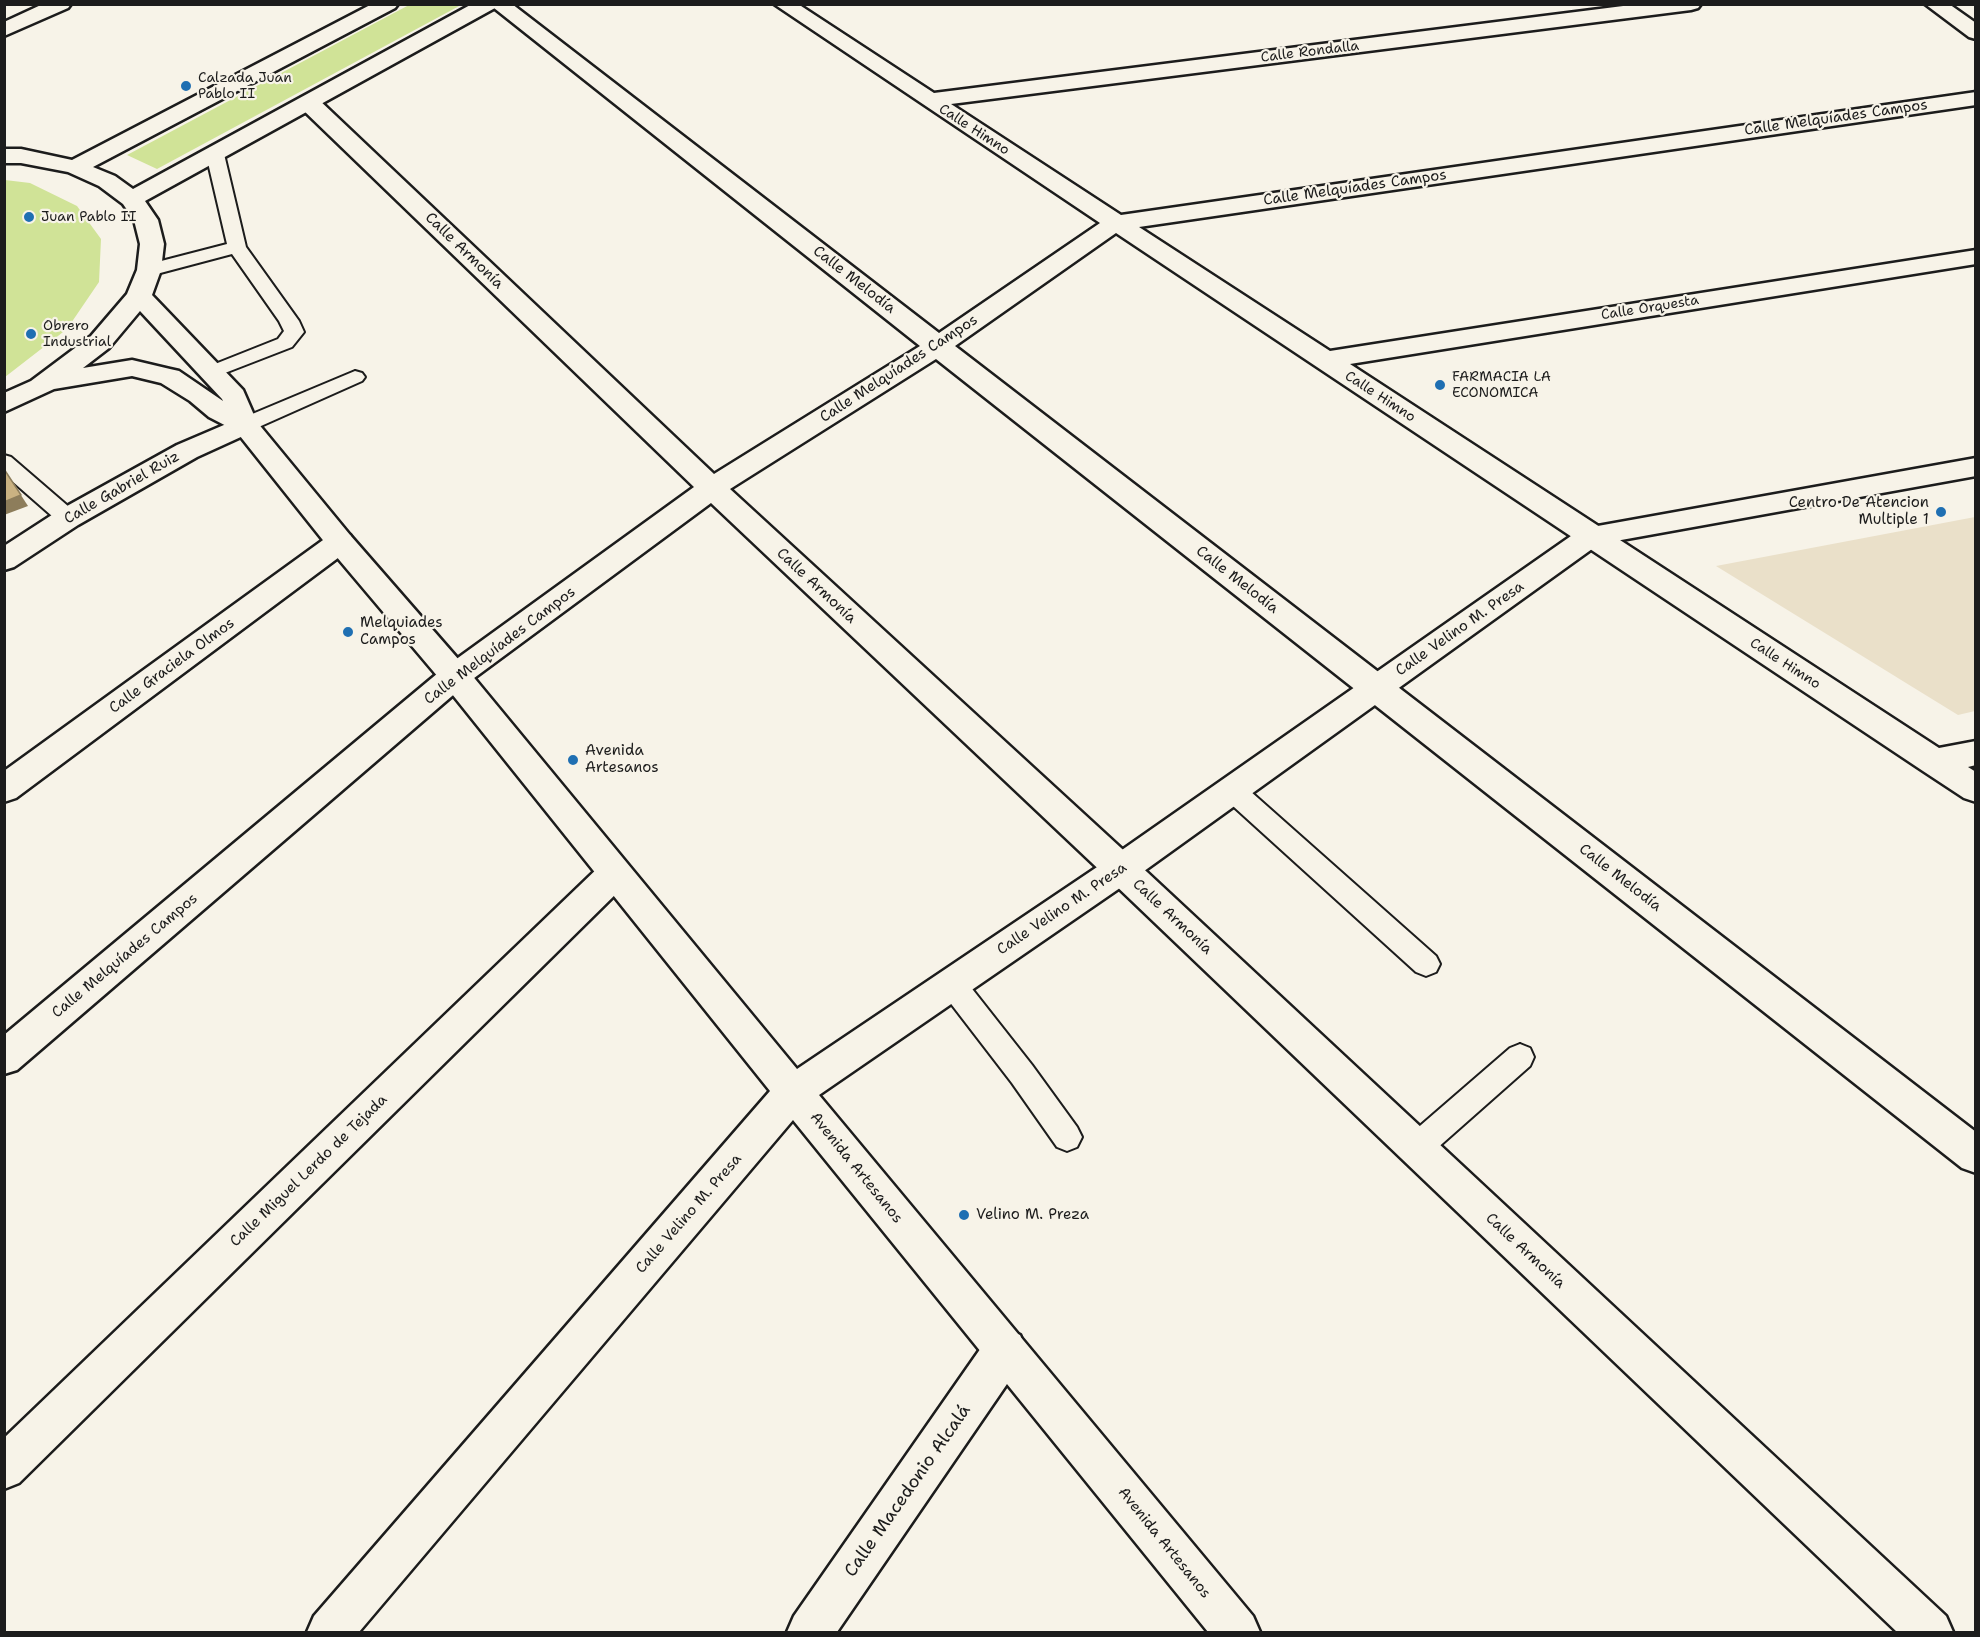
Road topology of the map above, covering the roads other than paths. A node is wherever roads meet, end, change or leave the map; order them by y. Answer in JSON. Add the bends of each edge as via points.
{"nodes":[{"id":1,"x":61,"y":4,"type":"edge"},
{"id":2,"x":388,"y":4,"type":"edge"},
{"id":3,"x":488,"y":4,"type":"edge"},
{"id":4,"x":499,"y":4,"type":"edge"},
{"id":5,"x":783,"y":4,"type":"edge"},
{"id":6,"x":1690,"y":4,"type":"edge"},
{"id":7,"x":1935,"y":4,"type":"edge"},
{"id":8,"x":4,"y":30,"type":"edge"},
{"id":9,"x":1975,"y":33,"type":"edge"},
{"id":10,"x":1976,"y":98,"type":"edge"},
{"id":11,"x":929,"y":100,"type":"junction"},
{"id":12,"x":309,"y":103,"type":"junction"},
{"id":13,"x":215,"y":154,"type":"junction"},
{"id":14,"x":4,"y":156,"type":"edge"},
{"id":15,"x":75,"y":167,"type":"junction"},
{"id":16,"x":132,"y":200,"type":"junction"},
{"id":17,"x":1115,"y":223,"type":"junction"},
{"id":18,"x":237,"y":247,"type":"junction"},
{"id":19,"x":1976,"y":257,"type":"edge"},
{"id":20,"x":149,"y":270,"type":"junction"},
{"id":21,"x":139,"y":296,"type":"junction"},
{"id":22,"x":938,"y":346,"type":"junction"},
{"id":23,"x":1324,"y":360,"type":"junction"},
{"id":24,"x":212,"y":372,"type":"junction"},
{"id":25,"x":356,"y":376,"type":"dead end"},
{"id":26,"x":40,"y":387,"type":"junction"},
{"id":27,"x":4,"y":404,"type":"edge"},
{"id":28,"x":245,"y":425,"type":"junction"},
{"id":29,"x":4,"y":462,"type":"edge"},
{"id":30,"x":1976,"y":467,"type":"edge"},
{"id":31,"x":712,"y":488,"type":"junction"},
{"id":32,"x":68,"y":518,"type":"junction"},
{"id":33,"x":1591,"y":536,"type":"junction"},
{"id":34,"x":340,"y":542,"type":"junction"},
{"id":35,"x":4,"y":560,"type":"edge"},
{"id":36,"x":455,"y":676,"type":"junction"},
{"id":37,"x":1377,"y":688,"type":"junction"},
{"id":38,"x":1976,"y":753,"type":"edge"},
{"id":39,"x":1934,"y":762,"type":"junction"},
{"id":40,"x":4,"y":789,"type":"edge"},
{"id":41,"x":1976,"y":789,"type":"edge"},
{"id":42,"x":1232,"y":790,"type":"junction"},
{"id":43,"x":1121,"y":869,"type":"junction"},
{"id":44,"x":614,"y":874,"type":"junction"},
{"id":45,"x":1426,"y":964,"type":"dead end"},
{"id":46,"x":952,"y":984,"type":"junction"},
{"id":47,"x":1520,"y":1057,"type":"dead end"},
{"id":48,"x":4,"y":1058,"type":"edge"},
{"id":49,"x":793,"y":1092,"type":"junction"},
{"id":50,"x":1067,"y":1137,"type":"dead end"},
{"id":51,"x":1416,"y":1148,"type":"junction"},
{"id":52,"x":1976,"y":1155,"type":"edge"},
{"id":53,"x":1005,"y":1350,"type":"junction"},
{"id":54,"x":4,"y":1468,"type":"edge"},
{"id":55,"x":330,"y":1632,"type":"edge"},
{"id":56,"x":810,"y":1632,"type":"edge"},
{"id":57,"x":1237,"y":1632,"type":"edge"},
{"id":58,"x":1929,"y":1632,"type":"edge"}],
"edges":[{"from":1,"to":8,"type":"street"},
{"from":2,"to":15,"type":"street"},
{"from":3,"to":12,"type":"street"},
{"from":4,"to":22,"type":"street","name":"Calle Melodía"},
{"from":5,"to":11,"type":"street","name":"Calle Himno"},
{"from":6,"to":11,"type":"street","name":"Calle Rondalla"},
{"from":7,"to":9,"type":"street"},
{"from":10,"to":17,"type":"street","name":"Calle Melquíades Campos"},
{"from":11,"to":17,"type":"street","name":"Calle Himno"},
{"from":12,"to":13,"type":"street"},
{"from":12,"to":31,"type":"street","name":"Calle Armonía"},
{"from":13,"to":16,"type":"street"},
{"from":13,"to":18,"type":"lane"},
{"from":14,"to":15,"type":"street"},
{"from":15,"to":16,"type":"street","via":[[107,181]]},
{"from":16,"to":20,"type":"street","via":[[146,220],[152,244]]},
{"from":17,"to":22,"type":"street","name":"Calle Melquíades Campos"},
{"from":17,"to":23,"type":"street","name":"Calle Himno"},
{"from":18,"to":20,"type":"lane"},
{"from":18,"to":24,"type":"lane","via":[[294,332],[285,343]]},
{"from":19,"to":23,"type":"street","name":"Calle Orquesta"},
{"from":20,"to":21,"type":"street"},
{"from":21,"to":24,"type":"street","name":"Avenida Artesanos"},
{"from":21,"to":26,"type":"street","via":[[100,342]]},
{"from":22,"to":31,"type":"street","name":"Calle Melquíades Campos"},
{"from":22,"to":37,"type":"street","name":"Calle Melodía"},
{"from":23,"to":33,"type":"street","name":"Calle Himno"},
{"from":24,"to":28,"type":"street","name":"Avenida Artesanos","via":[[234,396]]},
{"from":25,"to":28,"type":"lane"},
{"from":26,"to":27,"type":"street"},
{"from":26,"to":28,"type":"street","name":"Avenida Artesanos","via":[[132,368],[170,377]]},
{"from":28,"to":32,"type":"street","name":"Calle Gabriel Ruiz","via":[[187,451]]},
{"from":28,"to":34,"type":"street","name":"Avenida Artesanos"},
{"from":29,"to":32,"type":"lane"},
{"from":30,"to":33,"type":"street","name":"Calle Velino M. Presa"},
{"from":31,"to":36,"type":"street","name":"Calle Melquíades Campos"},
{"from":31,"to":43,"type":"street","name":"Calle Armonía"},
{"from":32,"to":35,"type":"street","name":"Calle Gabriel Ruiz"},
{"from":33,"to":37,"type":"street","name":"Calle Velino M. Presa"},
{"from":33,"to":39,"type":"street","name":"Calle Himno"},
{"from":34,"to":36,"type":"street","name":"Avenida Artesanos"},
{"from":34,"to":40,"type":"street","name":"Calle Graciela Olmos"},
{"from":36,"to":44,"type":"street","name":"Avenida Artesanos"},
{"from":36,"to":48,"type":"street","name":"Calle Melquíades Campos"},
{"from":37,"to":42,"type":"street","name":"Calle Velino M. Presa"},
{"from":37,"to":52,"type":"street","name":"Calle Melodía"},
{"from":38,"to":39,"type":"street"},
{"from":39,"to":41,"type":"street","name":"Calle Himno"},
{"from":42,"to":43,"type":"street","name":"Calle Velino M. Presa"},
{"from":42,"to":45,"type":"lane"},
{"from":43,"to":46,"type":"street","name":"Calle Velino M. Presa"},
{"from":43,"to":51,"type":"street","name":"Calle Armonía"},
{"from":44,"to":49,"type":"street","name":"Avenida Artesanos"},
{"from":44,"to":54,"type":"street","name":"Calle Miguel Lerdo de Tejada"},
{"from":46,"to":49,"type":"street","name":"Calle Velino M. Presa"},
{"from":46,"to":50,"type":"lane"},
{"from":47,"to":51,"type":"lane"},
{"from":49,"to":53,"type":"street","name":"Avenida Artesanos"},
{"from":49,"to":55,"type":"street","name":"Calle Velino M. Presa"},
{"from":51,"to":58,"type":"street","name":"Calle Armonía"},
{"from":53,"to":56,"type":"street","name":"Calle Macedonio Alcalá"},
{"from":53,"to":57,"type":"street","name":"Avenida Artesanos"}]}
